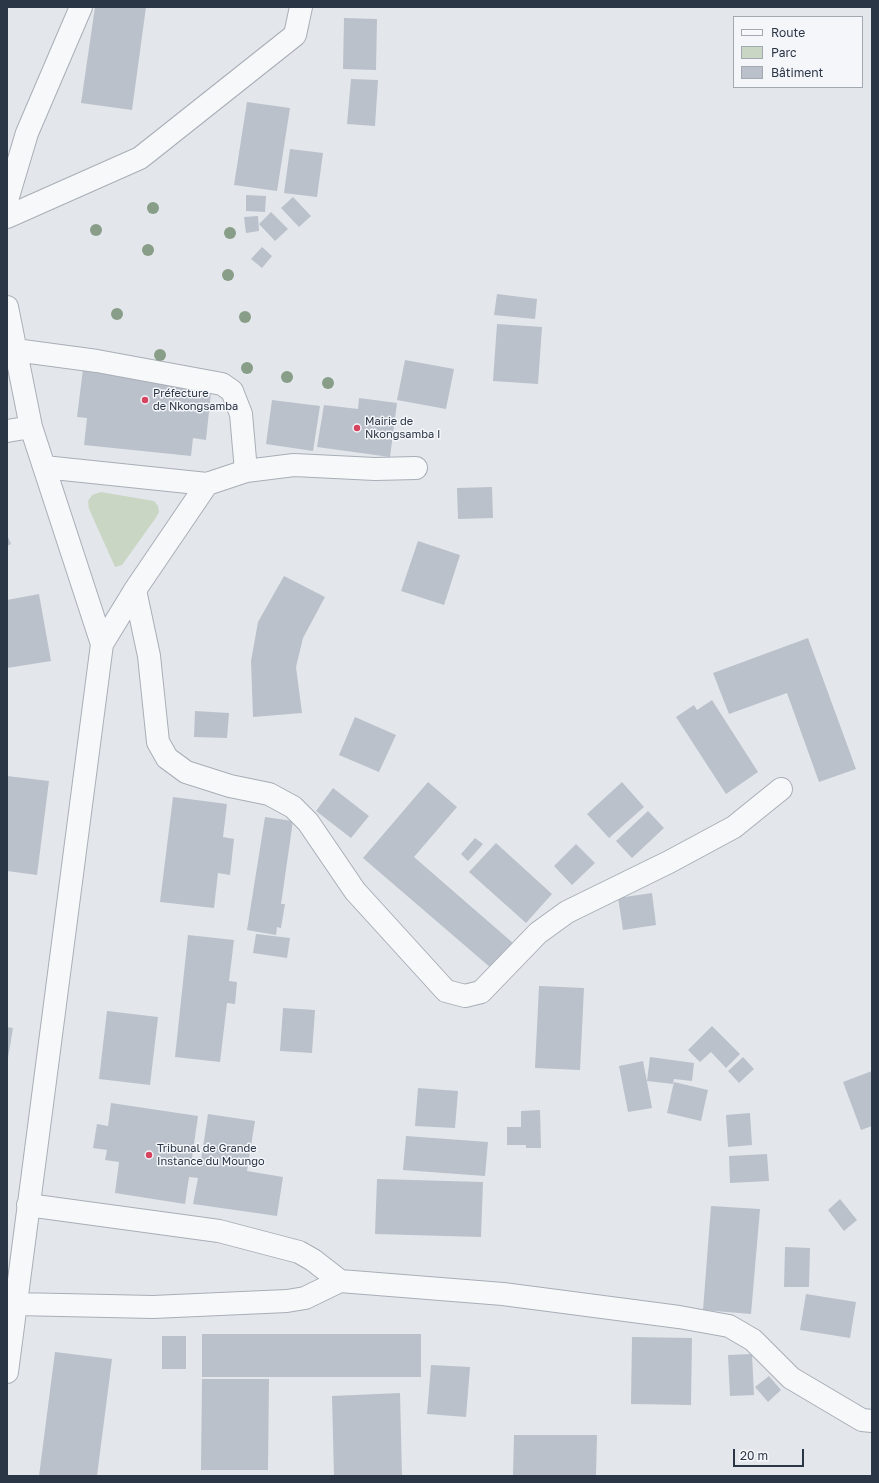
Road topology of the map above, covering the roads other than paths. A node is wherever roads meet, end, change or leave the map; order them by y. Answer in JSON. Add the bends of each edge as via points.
{"nodes":[{"id":1,"x":81,"y":7,"type":"edge"},
{"id":2,"x":301,"y":7,"type":"edge"},
{"id":3,"x":7,"y":200,"type":"edge"},
{"id":4,"x":7,"y":217,"type":"edge"},
{"id":5,"x":7,"y":307,"type":"edge"},
{"id":6,"x":15,"y":350,"type":"junction"},
{"id":7,"x":31,"y":427,"type":"junction"},
{"id":8,"x":7,"y":431,"type":"edge"},
{"id":9,"x":44,"y":467,"type":"junction"},
{"id":10,"x":416,"y":468,"type":"dead end"},
{"id":11,"x":246,"y":471,"type":"junction"},
{"id":12,"x":207,"y":484,"type":"junction"},
{"id":13,"x":135,"y":590,"type":"junction"},
{"id":14,"x":102,"y":644,"type":"junction"},
{"id":15,"x":781,"y":789,"type":"dead end"},
{"id":16,"x":28,"y":1205,"type":"junction"},
{"id":17,"x":340,"y":1281,"type":"junction"},
{"id":18,"x":16,"y":1304,"type":"junction"},
{"id":19,"x":7,"y":1372,"type":"edge"},
{"id":20,"x":872,"y":1421,"type":"edge"}],
"edges":[{"from":1,"to":3,"type":"street","via":[[27,133]]},
{"from":2,"to":4,"type":"street","via":[[294,35],[140,158]]},
{"from":5,"to":6,"type":"street"},
{"from":6,"to":7,"type":"street"},
{"from":6,"to":11,"type":"street","via":[[97,361],[222,384],[232,391],[241,414]]},
{"from":7,"to":8,"type":"street"},
{"from":7,"to":9,"type":"street"},
{"from":9,"to":12,"type":"street"},
{"from":9,"to":14,"type":"street"},
{"from":10,"to":11,"type":"street","via":[[375,469],[294,465]]},
{"from":11,"to":12,"type":"street"},
{"from":12,"to":13,"type":"street"},
{"from":13,"to":14,"type":"street"},
{"from":13,"to":15,"type":"street","via":[[149,656],[158,742],[167,758],[186,772],[230,786],[269,794],[293,807],[308,822],[355,891],[446,991],[465,996],[480,992],[538,933],[567,912],[670,862],[734,827]]},
{"from":14,"to":16,"type":"street"},
{"from":16,"to":17,"type":"street","via":[[219,1231],[299,1252],[314,1260]]},
{"from":16,"to":18,"type":"street"},
{"from":17,"to":18,"type":"street","via":[[305,1298],[287,1301],[153,1307]]},
{"from":17,"to":20,"type":"street","via":[[503,1294],[679,1317],[728,1326],[752,1340],[791,1378],[862,1420]]},
{"from":18,"to":19,"type":"street"}]}
